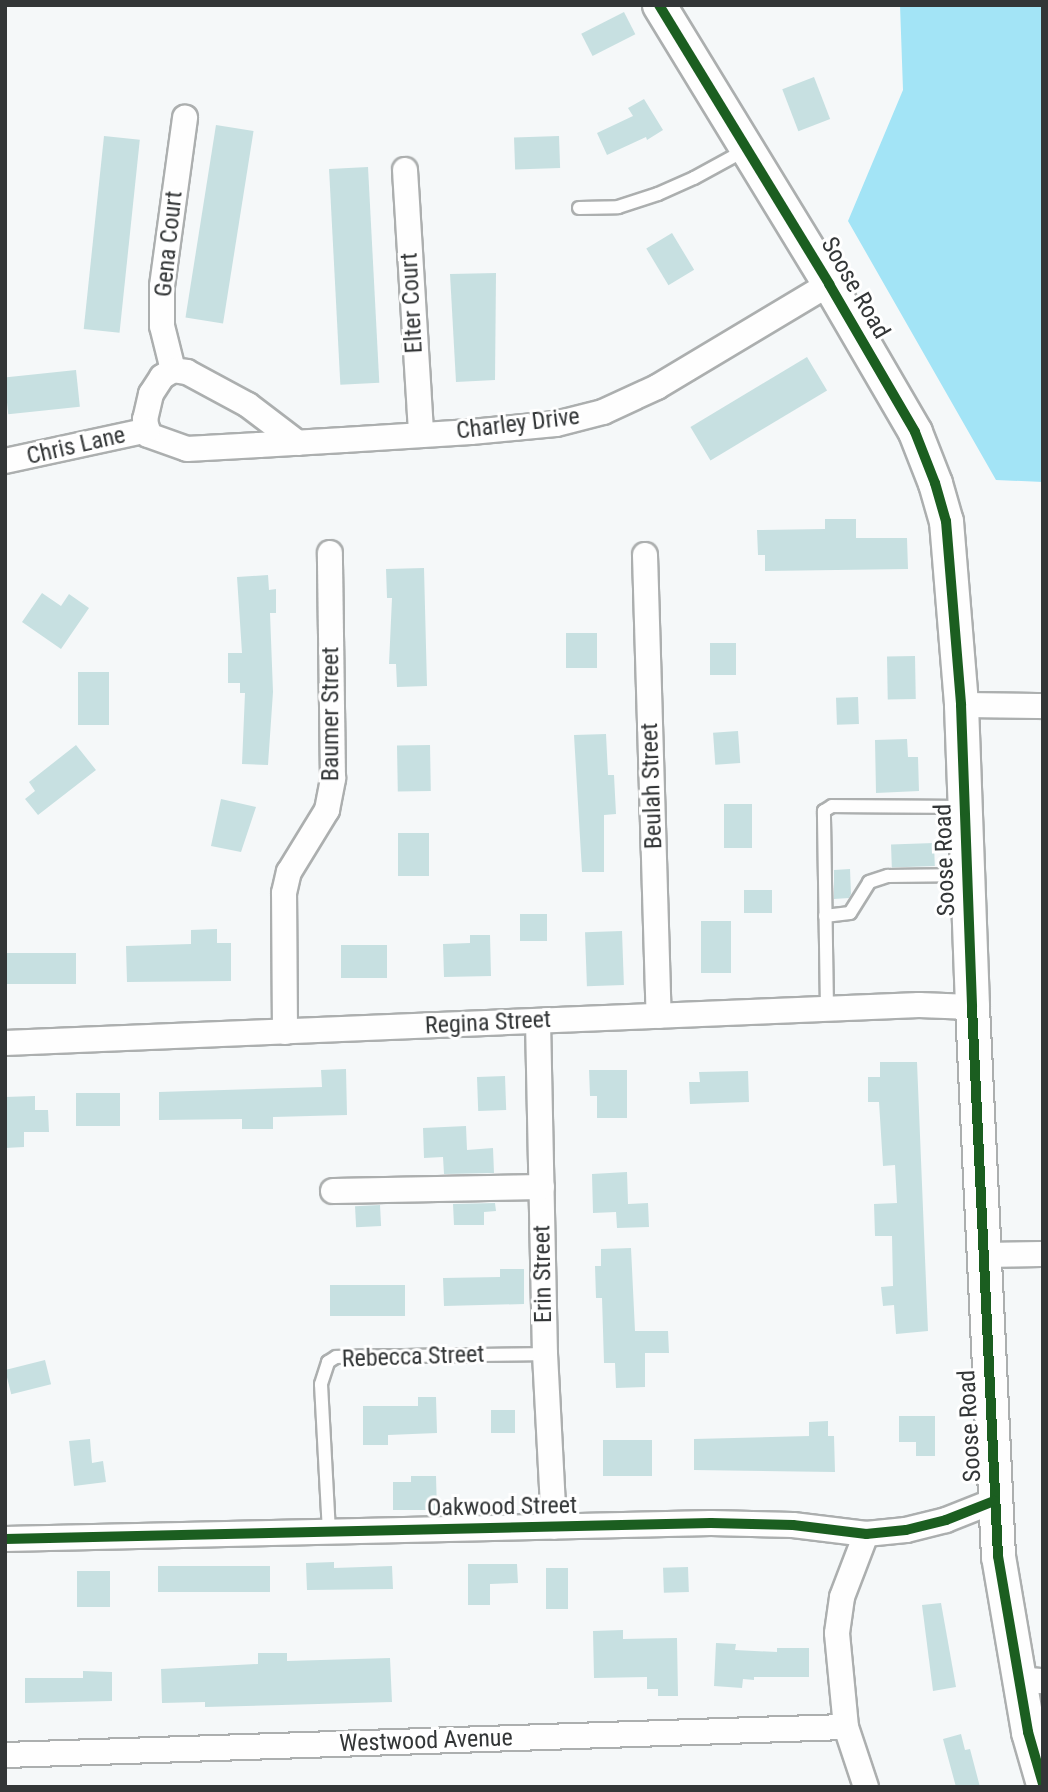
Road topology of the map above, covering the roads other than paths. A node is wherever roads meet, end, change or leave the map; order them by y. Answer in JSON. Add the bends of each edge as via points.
{"nodes":[{"id":1,"x":659,"y":5,"type":"edge"},
{"id":2,"x":186,"y":118,"type":"dead end"},
{"id":3,"x":747,"y":148,"type":"junction"},
{"id":4,"x":405,"y":170,"type":"dead end"},
{"id":5,"x":579,"y":208,"type":"dead end"},
{"id":6,"x":830,"y":284,"type":"junction"},
{"id":7,"x":173,"y":370,"type":"junction"},
{"id":8,"x":148,"y":430,"type":"junction"},
{"id":9,"x":421,"y":435,"type":"junction"},
{"id":10,"x":298,"y":443,"type":"junction"},
{"id":11,"x":5,"y":461,"type":"edge"},
{"id":12,"x":330,"y":553,"type":"dead end"},
{"id":13,"x":645,"y":555,"type":"dead end"},
{"id":14,"x":961,"y":705,"type":"junction"},
{"id":15,"x":1043,"y":706,"type":"edge"},
{"id":16,"x":965,"y":807,"type":"junction"},
{"id":17,"x":967,"y":875,"type":"junction"},
{"id":18,"x":825,"y":916,"type":"junction"},
{"id":19,"x":972,"y":1007,"type":"junction"},
{"id":20,"x":827,"y":1009,"type":"junction"},
{"id":21,"x":659,"y":1016,"type":"junction"},
{"id":22,"x":538,"y":1021,"type":"junction"},
{"id":23,"x":285,"y":1032,"type":"junction"},
{"id":24,"x":5,"y":1043,"type":"edge"},
{"id":25,"x":542,"y":1187,"type":"junction"},
{"id":26,"x":333,"y":1191,"type":"dead end"},
{"id":27,"x":983,"y":1255,"type":"junction"},
{"id":28,"x":1043,"y":1255,"type":"edge"},
{"id":29,"x":545,"y":1354,"type":"junction"},
{"id":30,"x":994,"y":1502,"type":"junction"},
{"id":31,"x":554,"y":1527,"type":"junction"},
{"id":32,"x":329,"y":1532,"type":"junction"},
{"id":33,"x":866,"y":1534,"type":"junction"},
{"id":34,"x":5,"y":1539,"type":"edge"},
{"id":35,"x":1030,"y":1680,"type":"edge"},
{"id":36,"x":846,"y":1727,"type":"junction"},
{"id":37,"x":5,"y":1755,"type":"edge"},
{"id":38,"x":1043,"y":1784,"type":"edge"},
{"id":39,"x":866,"y":1787,"type":"edge"}],
"edges":[{"from":1,"to":3,"type":"street","name":"Soose Road"},
{"from":2,"to":7,"type":"street","name":"Gena Court","via":[[162,286],[162,327]]},
{"from":3,"to":5,"type":"lane","via":[[658,194],[618,207]]},
{"from":3,"to":6,"type":"street","name":"Soose Road"},
{"from":4,"to":9,"type":"street","name":"Elter Court"},
{"from":6,"to":9,"type":"street","name":"Charley Drive","via":[[657,387],[603,412],[556,424]]},
{"from":6,"to":14,"type":"street","name":"Soose Road","via":[[915,432],[935,483],[951,562]]},
{"from":7,"to":8,"type":"street","via":[[151,394],[145,419]]},
{"from":7,"to":10,"type":"street","via":[[187,372],[226,392]]},
{"from":8,"to":10,"type":"street","name":"Charley Drive","via":[[148,435],[187,449]]},
{"from":8,"to":11,"type":"street","name":"Chris Lane"},
{"from":9,"to":10,"type":"street","name":"Charley Drive"},
{"from":12,"to":23,"type":"street","name":"Baumer Street","via":[[333,778],[327,810],[289,872],[284,893]]},
{"from":13,"to":21,"type":"street","name":"Beulah Street"},
{"from":14,"to":15,"type":"street"},
{"from":14,"to":16,"type":"street","name":"Soose Road"},
{"from":16,"to":17,"type":"street","name":"Soose Road"},
{"from":16,"to":18,"type":"lane","via":[[832,806],[824,811]]},
{"from":17,"to":18,"type":"lane","via":[[888,876],[869,882],[850,913]]},
{"from":17,"to":19,"type":"street","name":"Soose Road"},
{"from":18,"to":20,"type":"lane"},
{"from":19,"to":20,"type":"street","name":"Regina Street"},
{"from":19,"to":27,"type":"street","name":"Soose Road"},
{"from":20,"to":21,"type":"street","name":"Regina Street"},
{"from":21,"to":22,"type":"street","name":"Regina Street"},
{"from":22,"to":23,"type":"street","name":"Regina Street"},
{"from":22,"to":25,"type":"street","name":"Erin Street"},
{"from":23,"to":24,"type":"street","name":"Regina Street"},
{"from":25,"to":26,"type":"street"},
{"from":25,"to":29,"type":"street","name":"Erin Street"},
{"from":27,"to":28,"type":"street"},
{"from":27,"to":30,"type":"street","name":"Soose Road"},
{"from":29,"to":31,"type":"street","name":"Erin Street"},
{"from":29,"to":32,"type":"lane","name":"Rebecca Street","via":[[336,1357],[328,1362],[321,1384]]},
{"from":30,"to":33,"type":"street","name":"Oakwood Street","via":[[946,1520]]},
{"from":30,"to":35,"type":"street","name":"Soose Road","via":[[998,1556]]},
{"from":31,"to":32,"type":"street","name":"Oakwood Street"},
{"from":31,"to":33,"type":"street","name":"Oakwood Street","via":[[780,1525]]},
{"from":32,"to":34,"type":"street","name":"Oakwood Street"},
{"from":33,"to":36,"type":"street","via":[[838,1618]]},
{"from":35,"to":38,"type":"street","name":"Soose Road"},
{"from":36,"to":37,"type":"street","name":"Westwood Avenue"},
{"from":36,"to":39,"type":"street"}]}
